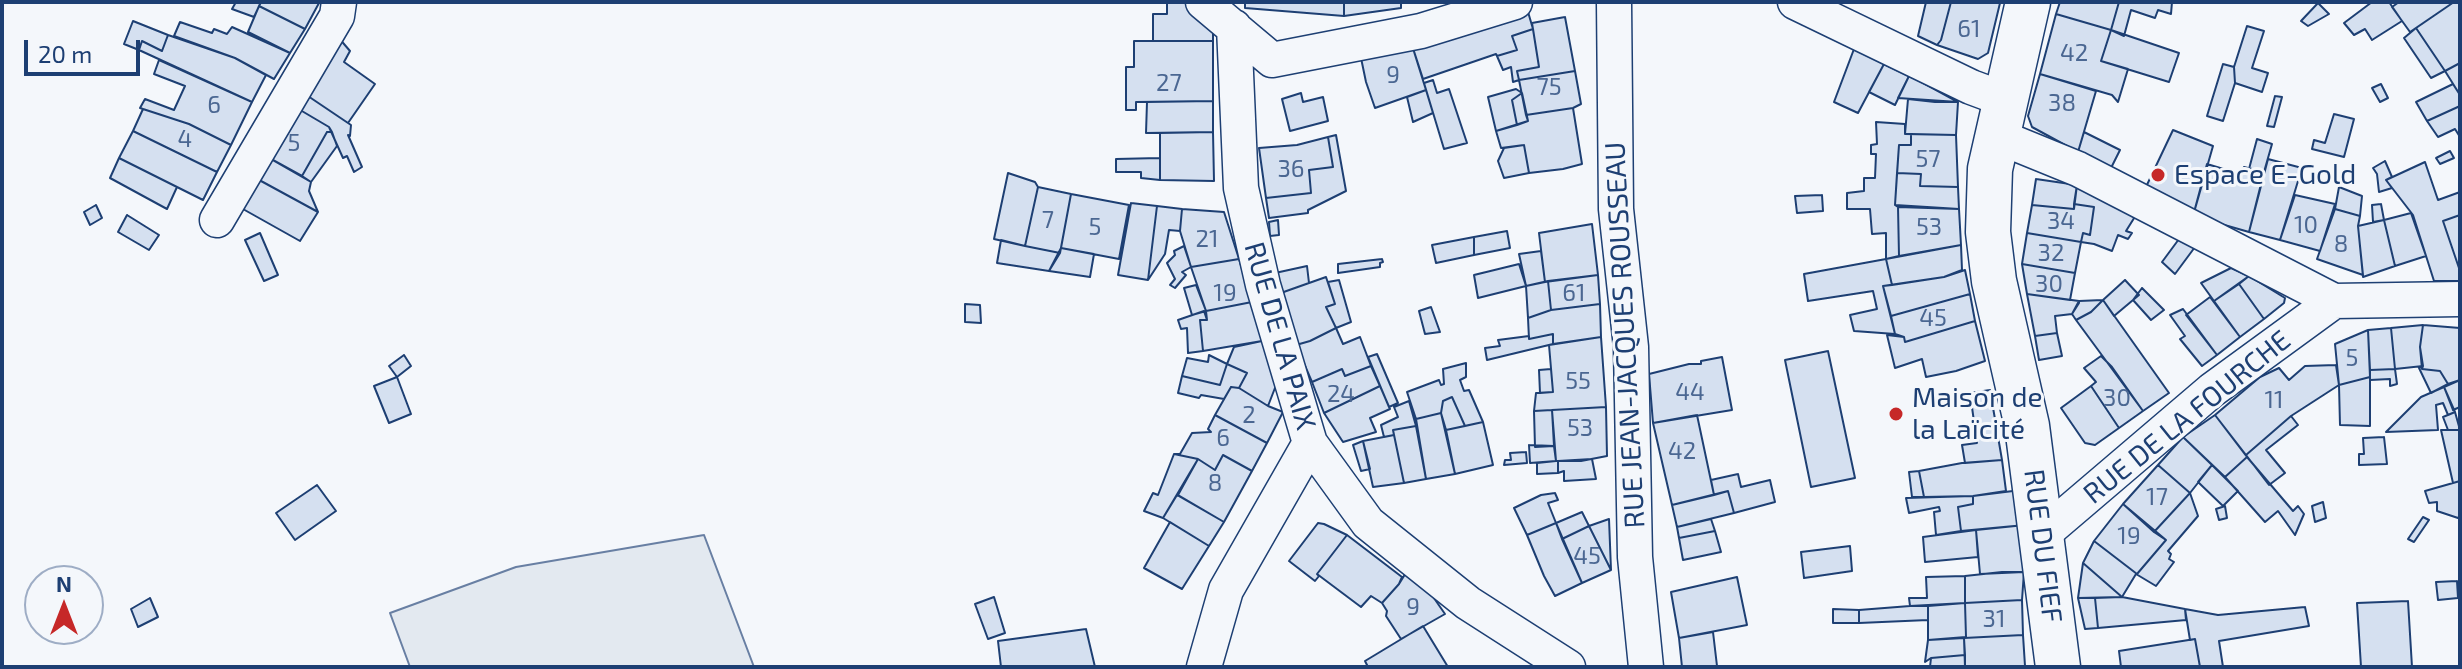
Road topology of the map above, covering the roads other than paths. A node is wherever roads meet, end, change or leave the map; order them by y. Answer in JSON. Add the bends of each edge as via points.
{"nodes":[{"id":1,"x":339,"y":2,"type":"edge"},
{"id":2,"x":1203,"y":2,"type":"edge"},
{"id":3,"x":1515,"y":2,"type":"edge"},
{"id":4,"x":1614,"y":2,"type":"edge"},
{"id":5,"x":1795,"y":2,"type":"edge"},
{"id":6,"x":2028,"y":2,"type":"edge"},
{"id":7,"x":1234,"y":27,"type":"junction"},
{"id":8,"x":2002,"y":118,"type":"junction"},
{"id":9,"x":217,"y":220,"type":"dead end"},
{"id":10,"x":2460,"y":299,"type":"edge"},
{"id":11,"x":2334,"y":301,"type":"junction"},
{"id":12,"x":1310,"y":443,"type":"junction"},
{"id":13,"x":2042,"y":535,"type":"junction"},
{"id":14,"x":1204,"y":667,"type":"edge"},
{"id":15,"x":1568,"y":667,"type":"edge"},
{"id":16,"x":1646,"y":667,"type":"edge"},
{"id":17,"x":2058,"y":667,"type":"edge"}],
"edges":[{"from":1,"to":9,"type":"street","via":[[337,16]]},
{"from":2,"to":7,"type":"street"},
{"from":3,"to":7,"type":"street","via":[[1421,31],[1272,60]]},
{"from":4,"to":16,"type":"street","name":"RUE JEAN-JACQUES ROUSSEAU","via":[[1616,209],[1631,347],[1635,557]]},
{"from":5,"to":8,"type":"street","via":[[1971,87]]},
{"from":6,"to":8,"type":"street","name":"RUE DU FIEF"},
{"from":7,"to":12,"type":"street","name":"RUE DE LA PAIX","via":[[1241,188],[1263,285]]},
{"from":8,"to":11,"type":"street","via":[[2078,169]]},
{"from":8,"to":13,"type":"street","name":"RUE DU FIEF","via":[[1988,182],[1990,261],[2027,426]]},
{"from":10,"to":11,"type":"street"},
{"from":11,"to":13,"type":"street","name":"RUE DE LA FOURCHE","via":[[2212,390]]},
{"from":12,"to":14,"type":"street","via":[[1226,590]]},
{"from":12,"to":15,"type":"street","name":"RUE DE LA PAIX","via":[[1368,523],[1468,603]]},
{"from":13,"to":17,"type":"street","name":"RUE DU FIEF"}]}
